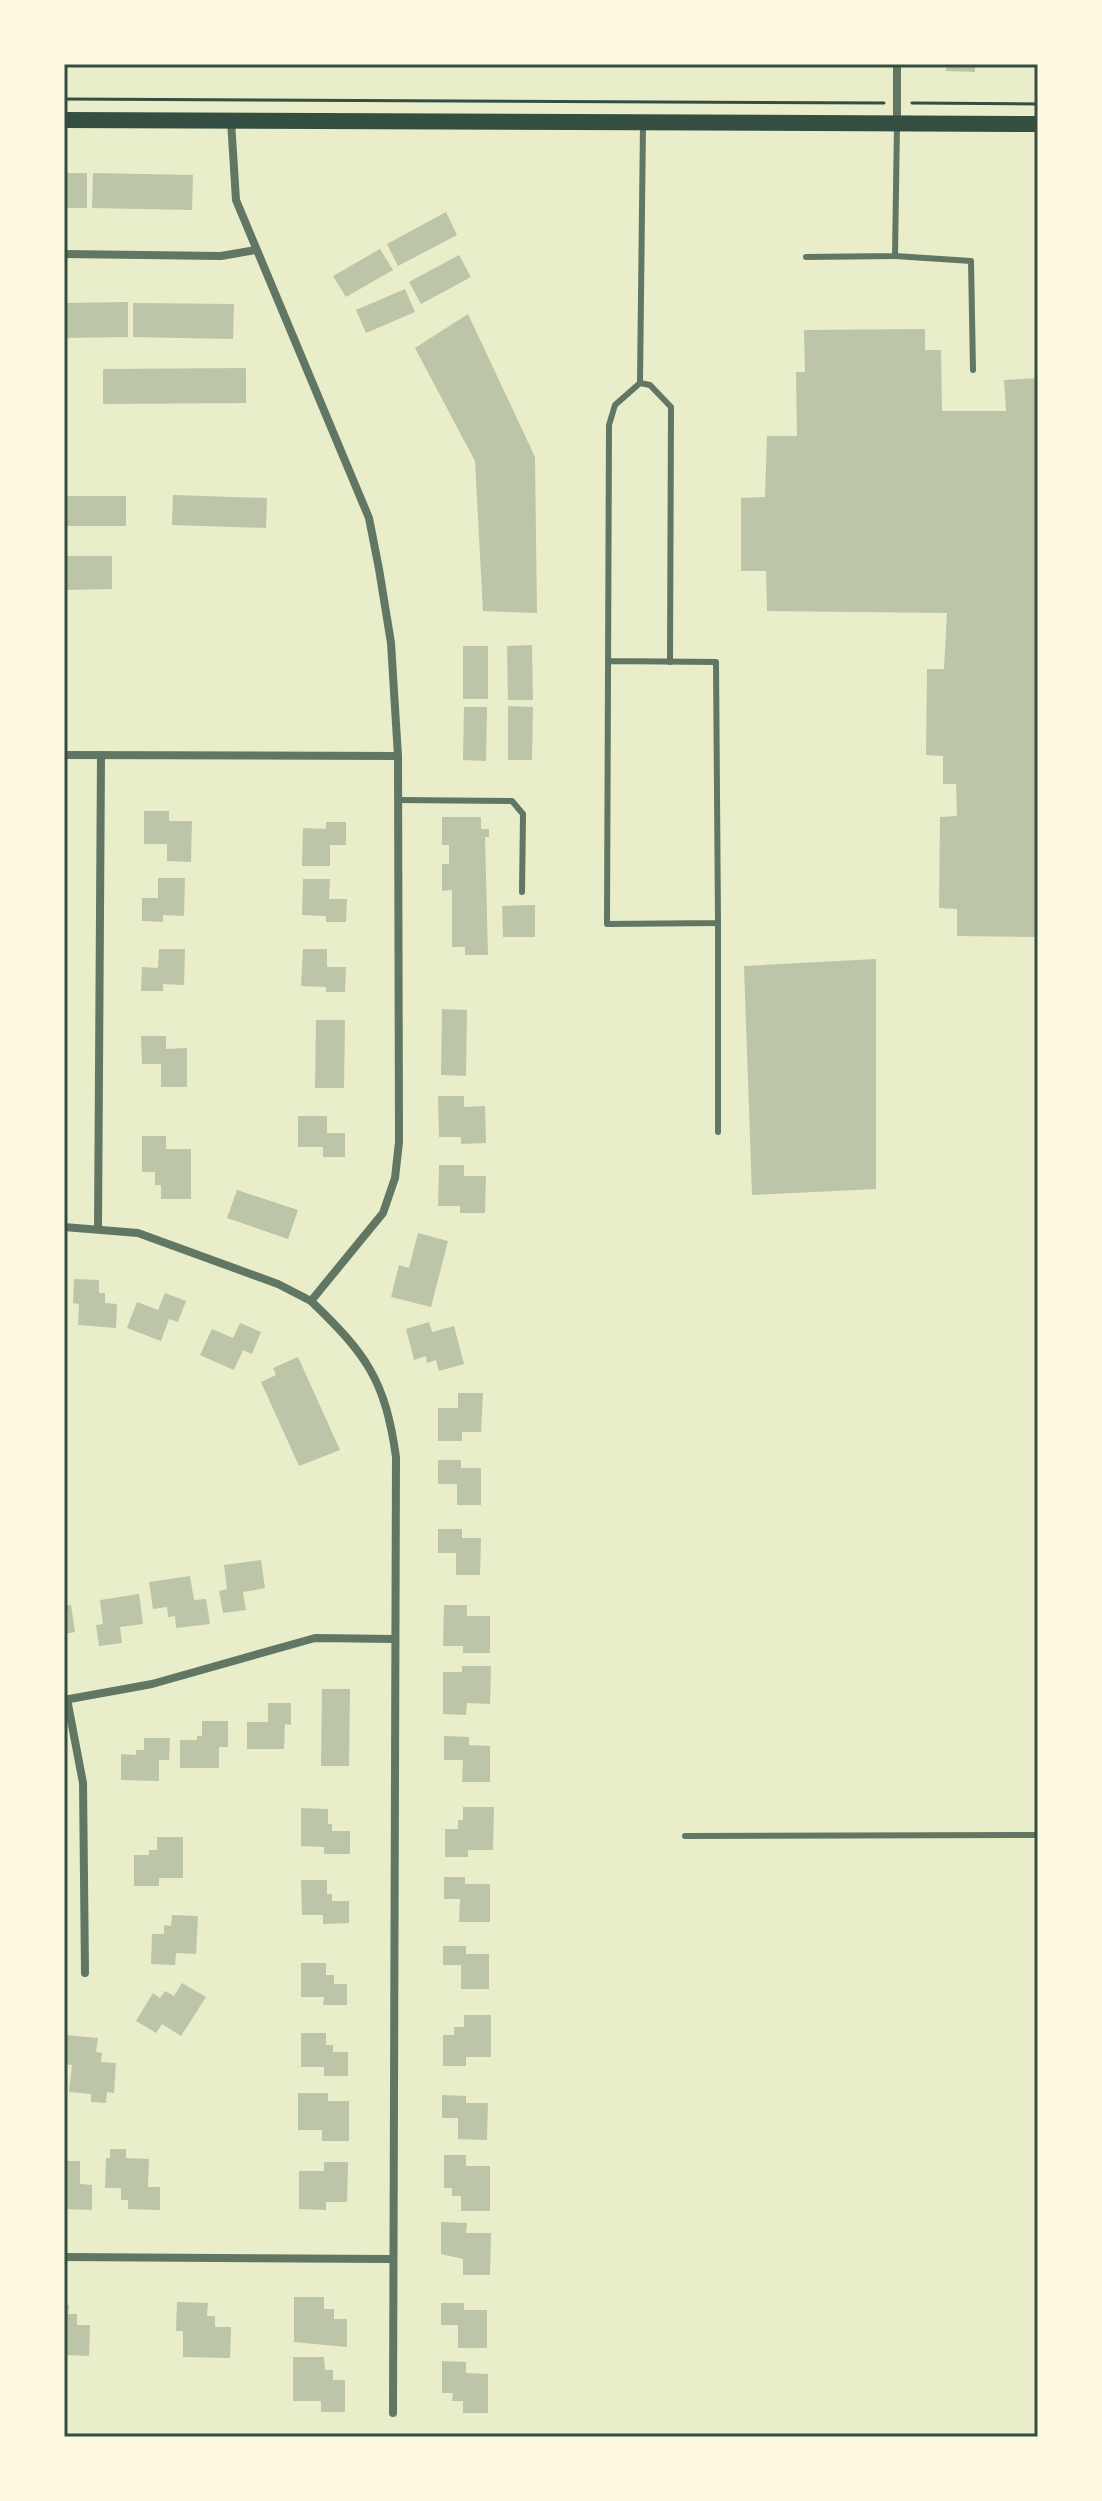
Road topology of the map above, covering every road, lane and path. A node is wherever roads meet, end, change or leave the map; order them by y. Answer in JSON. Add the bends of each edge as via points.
{"nodes":[{"id":1,"x":897,"y":64,"type":"edge"},
{"id":2,"x":64,"y":99,"type":"edge"},
{"id":3,"x":897,"y":103,"type":"junction"},
{"id":4,"x":1038,"y":104,"type":"edge"},
{"id":5,"x":64,"y":120,"type":"edge"},
{"id":6,"x":231,"y":121,"type":"junction"},
{"id":7,"x":643,"y":123,"type":"junction"},
{"id":8,"x":897,"y":124,"type":"junction"},
{"id":9,"x":1038,"y":124,"type":"edge"},
{"id":10,"x":256,"y":250,"type":"junction"},
{"id":11,"x":64,"y":254,"type":"edge"},
{"id":12,"x":895,"y":256,"type":"junction"},
{"id":13,"x":806,"y":257,"type":"dead end"},
{"id":14,"x":973,"y":370,"type":"dead end"},
{"id":15,"x":640,"y":383,"type":"junction"},
{"id":16,"x":608,"y":661,"type":"junction"},
{"id":17,"x":670,"y":662,"type":"junction"},
{"id":18,"x":64,"y":755,"type":"edge"},
{"id":19,"x":101,"y":755,"type":"junction"},
{"id":20,"x":398,"y":756,"type":"junction"},
{"id":21,"x":398,"y":800,"type":"junction"},
{"id":22,"x":522,"y":892,"type":"dead end"},
{"id":23,"x":718,"y":923,"type":"junction"},
{"id":24,"x":718,"y":1132,"type":"dead end"},
{"id":25,"x":64,"y":1227,"type":"edge"},
{"id":26,"x":98,"y":1228,"type":"junction"},
{"id":27,"x":311,"y":1301,"type":"junction"},
{"id":28,"x":395,"y":1639,"type":"junction"},
{"id":29,"x":66,"y":1700,"type":"edge"},
{"id":30,"x":1038,"y":1835,"type":"edge"},
{"id":31,"x":685,"y":1836,"type":"dead end"},
{"id":32,"x":85,"y":1973,"type":"dead end"},
{"id":33,"x":64,"y":2257,"type":"edge"},
{"id":34,"x":393,"y":2259,"type":"junction"},
{"id":35,"x":393,"y":2413,"type":"dead end"}],
"edges":[{"from":1,"to":3,"type":"street"},
{"from":2,"to":3,"type":"path"},
{"from":3,"to":4,"type":"path"},
{"from":3,"to":8,"type":"street"},
{"from":5,"to":6,"type":"main road"},
{"from":6,"to":7,"type":"main road"},
{"from":6,"to":10,"type":"street","via":[[236,200]]},
{"from":7,"to":8,"type":"main road"},
{"from":7,"to":15,"type":"lane"},
{"from":8,"to":9,"type":"main road"},
{"from":8,"to":12,"type":"lane"},
{"from":10,"to":11,"type":"street","via":[[221,256]]},
{"from":10,"to":20,"type":"street","via":[[369,518],[391,643]]},
{"from":12,"to":13,"type":"lane"},
{"from":12,"to":14,"type":"lane","via":[[971,261]]},
{"from":15,"to":16,"type":"lane","via":[[615,405],[609,425]]},
{"from":15,"to":17,"type":"lane","via":[[650,385],[671,407]]},
{"from":16,"to":17,"type":"lane"},
{"from":16,"to":23,"type":"lane","via":[[607,924]]},
{"from":17,"to":23,"type":"lane","via":[[716,662]]},
{"from":18,"to":19,"type":"street"},
{"from":19,"to":20,"type":"street"},
{"from":19,"to":26,"type":"street"},
{"from":20,"to":21,"type":"street"},
{"from":21,"to":22,"type":"lane","via":[[512,801],[523,814]]},
{"from":21,"to":27,"type":"street","via":[[395,1178],[383,1213]]},
{"from":23,"to":24,"type":"lane"},
{"from":25,"to":26,"type":"street"},
{"from":26,"to":27,"type":"street","via":[[138,1233],[189,1249]]},
{"from":27,"to":28,"type":"street","via":[[366,1357],[390,1414],[396,1457]]},
{"from":28,"to":29,"type":"street","via":[[315,1638],[152,1684]]},
{"from":28,"to":34,"type":"street"},
{"from":29,"to":32,"type":"street","via":[[83,1783]]},
{"from":30,"to":31,"type":"lane"},
{"from":33,"to":34,"type":"street"},
{"from":34,"to":35,"type":"street"}]}
